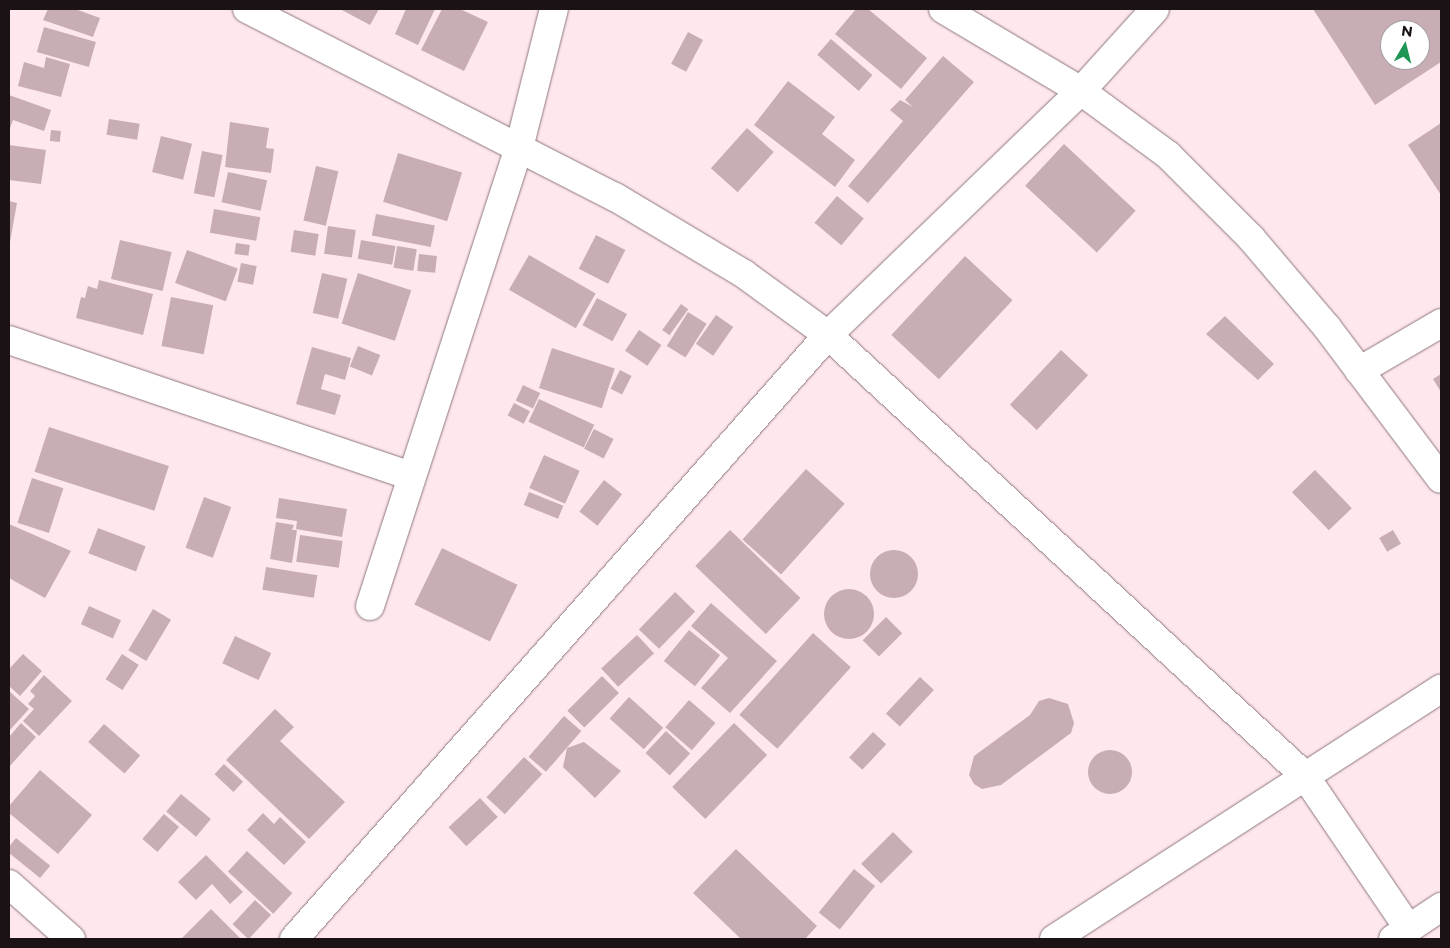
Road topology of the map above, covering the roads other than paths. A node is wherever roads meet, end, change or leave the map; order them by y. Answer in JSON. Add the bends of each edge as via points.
{"nodes":[{"id":1,"x":247,"y":9,"type":"edge"},
{"id":2,"x":554,"y":9,"type":"edge"},
{"id":3,"x":943,"y":9,"type":"edge"},
{"id":4,"x":1155,"y":9,"type":"edge"},
{"id":5,"x":1081,"y":91,"type":"junction"},
{"id":6,"x":518,"y":148,"type":"junction"},
{"id":7,"x":1441,"y":323,"type":"edge"},
{"id":8,"x":828,"y":335,"type":"junction"},
{"id":9,"x":9,"y":340,"type":"edge"},
{"id":10,"x":1359,"y":371,"type":"junction"},
{"id":11,"x":410,"y":476,"type":"junction"},
{"id":12,"x":1441,"y":479,"type":"edge"},
{"id":13,"x":370,"y":606,"type":"dead end"},
{"id":14,"x":1441,"y":689,"type":"edge"},
{"id":15,"x":1305,"y":776,"type":"junction"},
{"id":16,"x":10,"y":887,"type":"edge"},
{"id":17,"x":1441,"y":907,"type":"edge"},
{"id":18,"x":1401,"y":934,"type":"edge"},
{"id":19,"x":71,"y":939,"type":"edge"},
{"id":20,"x":294,"y":939,"type":"edge"},
{"id":21,"x":1054,"y":939,"type":"edge"}],
"edges":[{"from":1,"to":6,"type":"street"},
{"from":2,"to":6,"type":"street"},
{"from":3,"to":5,"type":"street"},
{"from":4,"to":5,"type":"street"},
{"from":5,"to":8,"type":"street"},
{"from":5,"to":10,"type":"street","via":[[1168,155],[1251,238]]},
{"from":6,"to":8,"type":"street","via":[[615,197],[744,274]]},
{"from":6,"to":11,"type":"street"},
{"from":7,"to":10,"type":"street"},
{"from":8,"to":15,"type":"street"},
{"from":8,"to":20,"type":"street"},
{"from":9,"to":11,"type":"street"},
{"from":10,"to":12,"type":"street"},
{"from":11,"to":13,"type":"street"},
{"from":14,"to":15,"type":"street"},
{"from":15,"to":18,"type":"street"},
{"from":15,"to":21,"type":"street"},
{"from":16,"to":19,"type":"street"},
{"from":17,"to":18,"type":"street"}]}
